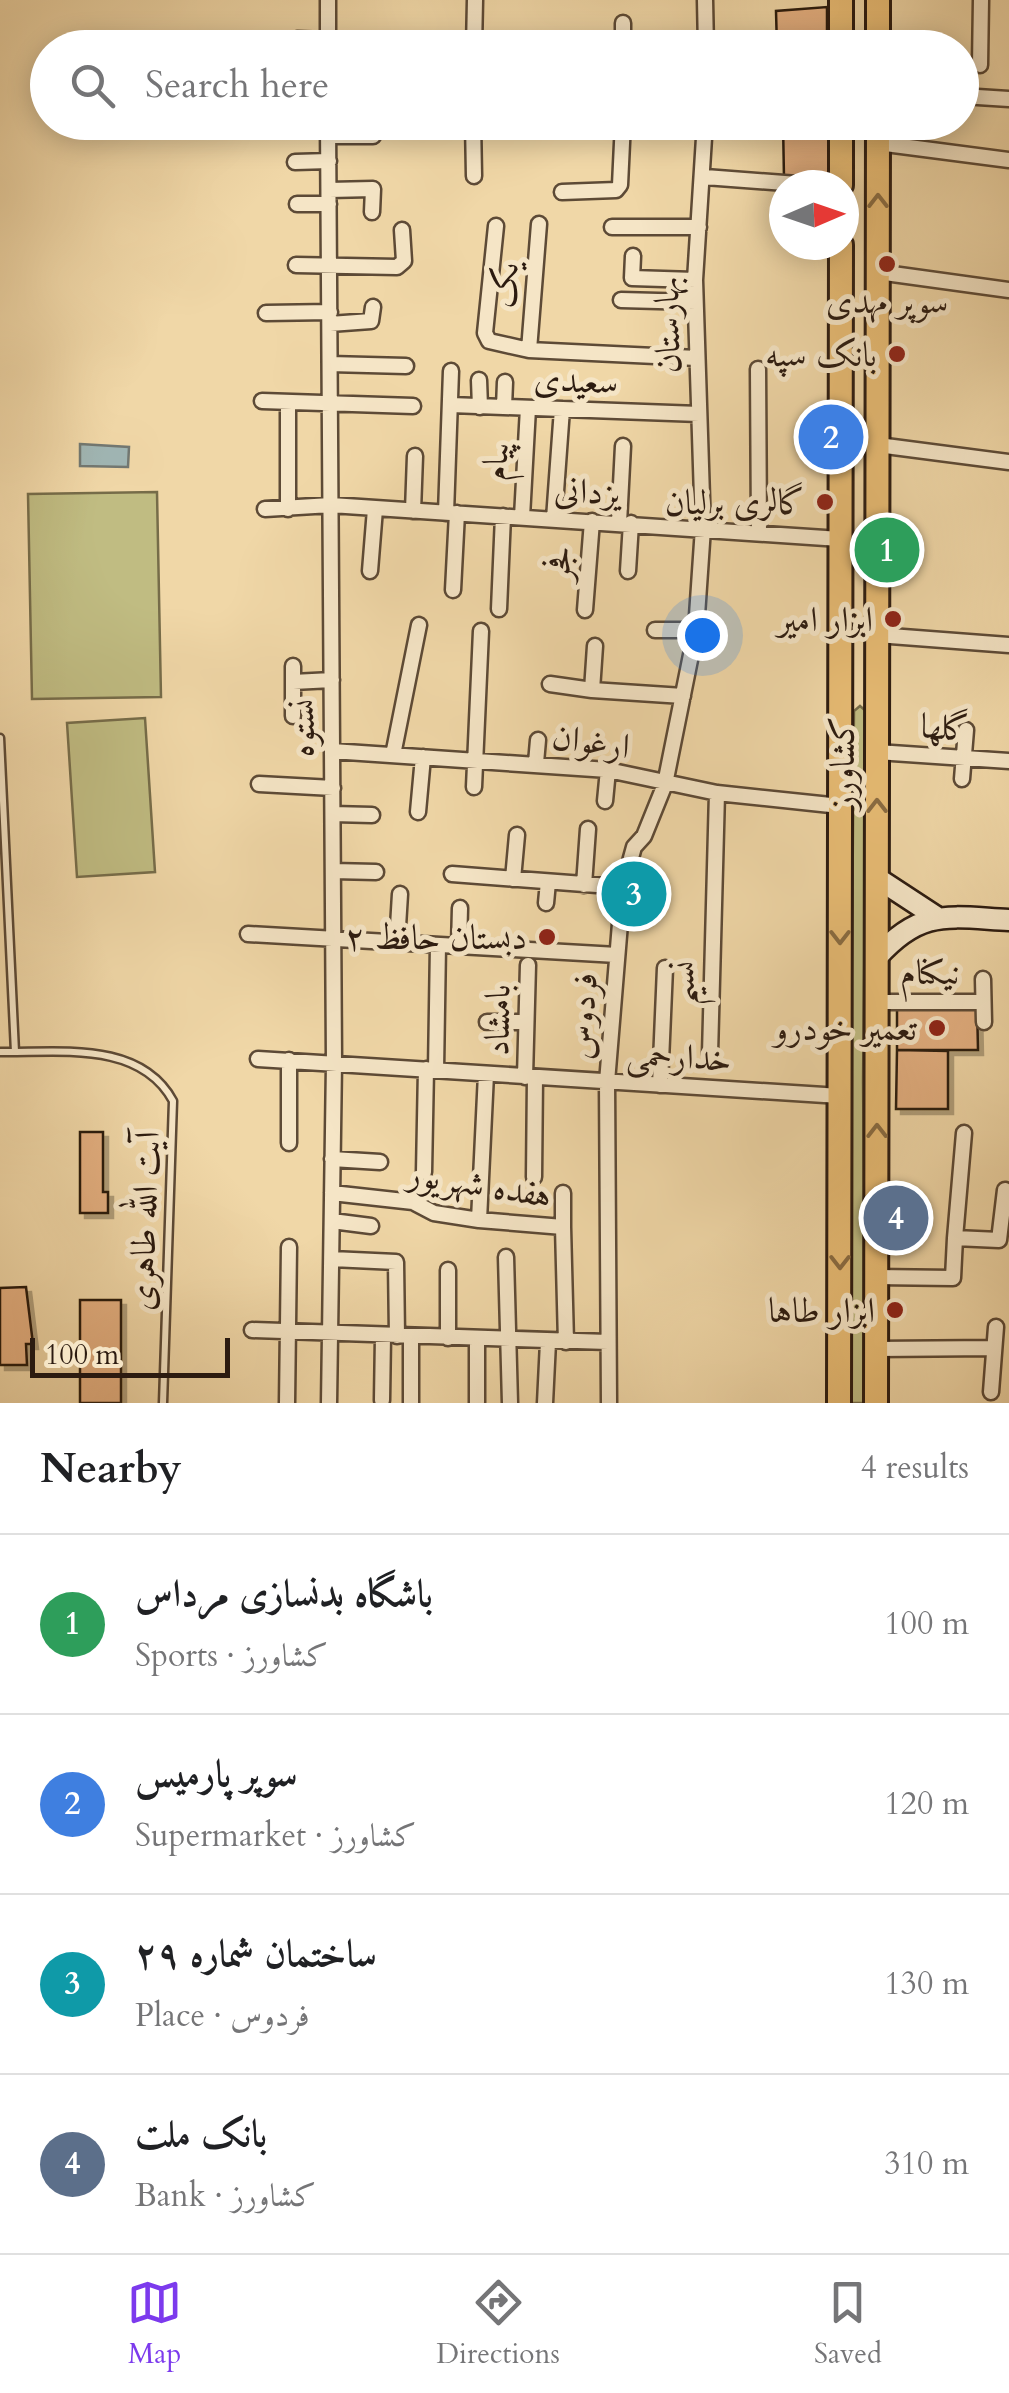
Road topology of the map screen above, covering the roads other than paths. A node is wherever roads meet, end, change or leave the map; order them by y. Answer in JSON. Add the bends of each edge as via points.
{"nodes":[{"id":1,"x":328,"y":0,"type":"edge"},
{"id":2,"x":474,"y":0,"type":"edge"},
{"id":3,"x":706,"y":0,"type":"edge"},
{"id":4,"x":841,"y":0,"type":"edge"},
{"id":5,"x":981,"y":0,"type":"edge"},
{"id":6,"x":879,"y":1,"type":"edge"},
{"id":7,"x":623,"y":23,"type":"dead end"},
{"id":8,"x":328,"y":30,"type":"edge"},
{"id":9,"x":474,"y":30,"type":"edge"},
{"id":10,"x":623,"y":30,"type":"edge"},
{"id":11,"x":706,"y":30,"type":"edge"},
{"id":12,"x":841,"y":30,"type":"edge"},
{"id":13,"x":878,"y":30,"type":"edge"},
{"id":14,"x":980,"y":66,"type":"dead end"},
{"id":15,"x":979,"y":97,"type":"edge"},
{"id":16,"x":1009,"y":98,"type":"edge"},
{"id":17,"x":328,"y":140,"type":"edge"},
{"id":18,"x":474,"y":140,"type":"edge"},
{"id":19,"x":621,"y":140,"type":"edge"},
{"id":20,"x":705,"y":140,"type":"edge"},
{"id":21,"x":841,"y":140,"type":"edge"},
{"id":22,"x":878,"y":140,"type":"edge"},
{"id":23,"x":912,"y":140,"type":"edge"},
{"id":24,"x":1009,"y":160,"type":"edge"},
{"id":25,"x":329,"y":161,"type":"junction"},
{"id":26,"x":294,"y":162,"type":"dead end"},
{"id":27,"x":841,"y":170,"type":"edge"},
{"id":28,"x":474,"y":176,"type":"dead end"},
{"id":29,"x":704,"y":177,"type":"junction"},
{"id":30,"x":769,"y":182,"type":"edge"},
{"id":31,"x":562,"y":192,"type":"dead end"},
{"id":32,"x":329,"y":197,"type":"junction"},
{"id":33,"x":297,"y":204,"type":"dead end"},
{"id":34,"x":372,"y":212,"type":"dead end"},
{"id":35,"x":539,"y":224,"type":"dead end"},
{"id":36,"x":496,"y":226,"type":"dead end"},
{"id":37,"x":612,"y":226,"type":"dead end"},
{"id":38,"x":699,"y":228,"type":"junction"},
{"id":39,"x":402,"y":230,"type":"dead end"},
{"id":40,"x":632,"y":256,"type":"dead end"},
{"id":41,"x":841,"y":260,"type":"edge"},
{"id":42,"x":296,"y":265,"type":"dead end"},
{"id":43,"x":329,"y":265,"type":"junction"},
{"id":44,"x":878,"y":272,"type":"junction"},
{"id":45,"x":695,"y":280,"type":"junction"},
{"id":46,"x":1009,"y":290,"type":"edge"},
{"id":47,"x":621,"y":300,"type":"dead end"},
{"id":48,"x":696,"y":302,"type":"junction"},
{"id":49,"x":373,"y":307,"type":"dead end"},
{"id":50,"x":266,"y":313,"type":"dead end"},
{"id":51,"x":330,"y":318,"type":"junction"},
{"id":52,"x":529,"y":350,"type":"junction"},
{"id":53,"x":697,"y":358,"type":"junction"},
{"id":54,"x":330,"y":364,"type":"junction"},
{"id":55,"x":406,"y":366,"type":"dead end"},
{"id":56,"x":758,"y":369,"type":"dead end"},
{"id":57,"x":452,"y":371,"type":"dead end"},
{"id":58,"x":479,"y":380,"type":"dead end"},
{"id":59,"x":505,"y":382,"type":"dead end"},
{"id":60,"x":262,"y":401,"type":"dead end"},
{"id":61,"x":288,"y":404,"type":"junction"},
{"id":62,"x":330,"y":406,"type":"junction"},
{"id":63,"x":413,"y":406,"type":"dead end"},
{"id":64,"x":450,"y":406,"type":"junction"},
{"id":65,"x":480,"y":406,"type":"junction"},
{"id":66,"x":504,"y":407,"type":"junction"},
{"id":67,"x":528,"y":408,"type":"junction"},
{"id":68,"x":562,"y":410,"type":"junction"},
{"id":69,"x":699,"y":414,"type":"junction"},
{"id":70,"x":878,"y":445,"type":"junction"},
{"id":71,"x":623,"y":446,"type":"dead end"},
{"id":72,"x":414,"y":456,"type":"dead end"},
{"id":73,"x":1009,"y":462,"type":"edge"},
{"id":74,"x":331,"y":505,"type":"junction"},
{"id":75,"x":265,"y":509,"type":"dead end"},
{"id":76,"x":288,"y":509,"type":"junction"},
{"id":77,"x":375,"y":509,"type":"junction"},
{"id":78,"x":413,"y":511,"type":"junction"},
{"id":79,"x":452,"y":513,"type":"junction"},
{"id":80,"x":503,"y":516,"type":"junction"},
{"id":81,"x":522,"y":517,"type":"junction"},
{"id":82,"x":554,"y":519,"type":"junction"},
{"id":83,"x":592,"y":521,"type":"junction"},
{"id":84,"x":625,"y":523,"type":"junction"},
{"id":85,"x":703,"y":528,"type":"junction"},
{"id":86,"x":759,"y":533,"type":"junction"},
{"id":87,"x":840,"y":538,"type":"junction"},
{"id":88,"x":370,"y":571,"type":"dead end"},
{"id":89,"x":628,"y":572,"type":"dead end"},
{"id":90,"x":453,"y":590,"type":"dead end"},
{"id":91,"x":500,"y":609,"type":"dead end"},
{"id":92,"x":584,"y":610,"type":"dead end"},
{"id":93,"x":418,"y":625,"type":"dead end"},
{"id":94,"x":655,"y":630,"type":"dead end"},
{"id":95,"x":696,"y":630,"type":"junction"},
{"id":96,"x":481,"y":631,"type":"dead end"},
{"id":97,"x":878,"y":635,"type":"junction"},
{"id":98,"x":1009,"y":645,"type":"edge"},
{"id":99,"x":595,"y":646,"type":"dead end"},
{"id":100,"x":332,"y":680,"type":"junction"},
{"id":101,"x":550,"y":684,"type":"dead end"},
{"id":102,"x":592,"y":690,"type":"junction"},
{"id":103,"x":684,"y":696,"type":"junction"},
{"id":104,"x":293,"y":716,"type":"dead end"},
{"id":105,"x":966,"y":730,"type":"dead end"},
{"id":106,"x":0,"y":738,"type":"edge"},
{"id":107,"x":538,"y":740,"type":"dead end"},
{"id":108,"x":332,"y":751,"type":"junction"},
{"id":109,"x":877,"y":752,"type":"junction"},
{"id":110,"x":393,"y":755,"type":"junction"},
{"id":111,"x":423,"y":757,"type":"junction"},
{"id":112,"x":964,"y":758,"type":"junction"},
{"id":113,"x":472,"y":760,"type":"junction"},
{"id":114,"x":1009,"y":761,"type":"edge"},
{"id":115,"x":536,"y":763,"type":"junction"},
{"id":116,"x":608,"y":770,"type":"junction"},
{"id":117,"x":962,"y":779,"type":"dead end"},
{"id":118,"x":259,"y":784,"type":"dead end"},
{"id":119,"x":665,"y":784,"type":"junction"},
{"id":120,"x":474,"y":787,"type":"dead end"},
{"id":121,"x":332,"y":788,"type":"junction"},
{"id":122,"x":717,"y":793,"type":"junction"},
{"id":123,"x":605,"y":801,"type":"dead end"},
{"id":124,"x":840,"y":806,"type":"junction"},
{"id":125,"x":418,"y":812,"type":"dead end"},
{"id":126,"x":333,"y":814,"type":"junction"},
{"id":127,"x":372,"y":816,"type":"dead end"},
{"id":128,"x":588,"y":829,"type":"dead end"},
{"id":129,"x":517,"y":835,"type":"dead end"},
{"id":130,"x":333,"y":870,"type":"junction"},
{"id":131,"x":376,"y":872,"type":"dead end"},
{"id":132,"x":452,"y":874,"type":"dead end"},
{"id":133,"x":877,"y":878,"type":"junction"},
{"id":134,"x":513,"y":879,"type":"junction"},
{"id":135,"x":548,"y":882,"type":"junction"},
{"id":136,"x":584,"y":885,"type":"junction"},
{"id":137,"x":622,"y":888,"type":"junction"},
{"id":138,"x":400,"y":894,"type":"dead end"},
{"id":139,"x":546,"y":903,"type":"dead end"},
{"id":140,"x":460,"y":908,"type":"dead end"},
{"id":141,"x":934,"y":916,"type":"junction"},
{"id":142,"x":1009,"y":920,"type":"edge"},
{"id":143,"x":248,"y":934,"type":"dead end"},
{"id":144,"x":334,"y":939,"type":"junction"},
{"id":145,"x":397,"y":943,"type":"junction"},
{"id":146,"x":438,"y":945,"type":"junction"},
{"id":147,"x":459,"y":946,"type":"junction"},
{"id":148,"x":617,"y":955,"type":"junction"},
{"id":149,"x":876,"y":957,"type":"junction"},
{"id":150,"x":528,"y":965,"type":"dead end"},
{"id":151,"x":665,"y":968,"type":"dead end"},
{"id":152,"x":983,"y":979,"type":"dead end"},
{"id":153,"x":876,"y":1002,"type":"junction"},
{"id":154,"x":984,"y":1002,"type":"junction"},
{"id":155,"x":488,"y":1022,"type":"dead end"},
{"id":156,"x":526,"y":1022,"type":"junction"},
{"id":157,"x":984,"y":1022,"type":"dead end"},
{"id":158,"x":0,"y":1052,"type":"edge"},
{"id":159,"x":15,"y":1052,"type":"junction"},
{"id":160,"x":710,"y":1054,"type":"dead end"},
{"id":161,"x":258,"y":1059,"type":"dead end"},
{"id":162,"x":289,"y":1060,"type":"junction"},
{"id":163,"x":334,"y":1063,"type":"junction"},
{"id":164,"x":431,"y":1070,"type":"junction"},
{"id":165,"x":486,"y":1074,"type":"junction"},
{"id":166,"x":530,"y":1077,"type":"junction"},
{"id":167,"x":608,"y":1082,"type":"junction"},
{"id":168,"x":660,"y":1085,"type":"junction"},
{"id":169,"x":840,"y":1096,"type":"junction"},
{"id":170,"x":964,"y":1133,"type":"dead end"},
{"id":171,"x":289,"y":1143,"type":"dead end"},
{"id":172,"x":332,"y":1159,"type":"junction"},
{"id":173,"x":380,"y":1162,"type":"dead end"},
{"id":174,"x":424,"y":1172,"type":"dead end"},
{"id":175,"x":534,"y":1178,"type":"dead end"},
{"id":176,"x":1005,"y":1190,"type":"dead end"},
{"id":177,"x":332,"y":1193,"type":"junction"},
{"id":178,"x":563,"y":1193,"type":"dead end"},
{"id":179,"x":479,"y":1220,"type":"junction"},
{"id":180,"x":332,"y":1221,"type":"junction"},
{"id":181,"x":370,"y":1226,"type":"dead end"},
{"id":182,"x":563,"y":1227,"type":"junction"},
{"id":183,"x":955,"y":1238,"type":"junction"},
{"id":184,"x":288,"y":1247,"type":"dead end"},
{"id":185,"x":506,"y":1256,"type":"dead end"},
{"id":186,"x":332,"y":1260,"type":"junction"},
{"id":187,"x":448,"y":1270,"type":"dead end"},
{"id":188,"x":876,"y":1278,"type":"junction"},
{"id":189,"x":996,"y":1327,"type":"dead end"},
{"id":190,"x":252,"y":1330,"type":"dead end"},
{"id":191,"x":288,"y":1332,"type":"junction"},
{"id":192,"x":332,"y":1334,"type":"junction"},
{"id":193,"x":397,"y":1336,"type":"junction"},
{"id":194,"x":448,"y":1338,"type":"junction"},
{"id":195,"x":478,"y":1339,"type":"junction"},
{"id":196,"x":508,"y":1340,"type":"junction"},
{"id":197,"x":548,"y":1342,"type":"junction"},
{"id":198,"x":566,"y":1342,"type":"junction"},
{"id":199,"x":608,"y":1342,"type":"junction"},
{"id":200,"x":994,"y":1348,"type":"junction"},
{"id":201,"x":876,"y":1349,"type":"junction"},
{"id":202,"x":991,"y":1392,"type":"dead end"},
{"id":203,"x":382,"y":1400,"type":"dead end"},
{"id":204,"x":476,"y":1402,"type":"edge"},
{"id":205,"x":163,"y":1403,"type":"edge"},
{"id":206,"x":288,"y":1403,"type":"edge"},
{"id":207,"x":329,"y":1403,"type":"edge"},
{"id":208,"x":411,"y":1403,"type":"edge"},
{"id":209,"x":510,"y":1403,"type":"edge"},
{"id":210,"x":545,"y":1403,"type":"edge"},
{"id":211,"x":609,"y":1403,"type":"edge"},
{"id":212,"x":840,"y":1403,"type":"edge"},
{"id":213,"x":876,"y":1403,"type":"edge"}],
"edges":[{"from":1,"to":8,"type":"street"},
{"from":2,"to":9,"type":"street"},
{"from":3,"to":11,"type":"street"},
{"from":4,"to":12,"type":"main road"},
{"from":5,"to":14,"type":"street"},
{"from":6,"to":13,"type":"main road"},
{"from":7,"to":10,"type":"street"},
{"from":15,"to":16,"type":"street"},
{"from":17,"to":25,"type":"street","name":"نستوه"},
{"from":18,"to":28,"type":"street"},
{"from":19,"to":31,"type":"street","via":[[616,190]]},
{"from":20,"to":29,"type":"street","name":"بهارستان"},
{"from":21,"to":27,"type":"main road"},
{"from":44,"to":22,"type":"main road","name":"کشاورز","one_way":true},
{"from":23,"to":24,"type":"street"},
{"from":25,"to":26,"type":"street"},
{"from":25,"to":32,"type":"street","name":"نستوه"},
{"from":29,"to":30,"type":"street"},
{"from":29,"to":38,"type":"street","name":"بهارستان"},
{"from":32,"to":33,"type":"street"},
{"from":32,"to":34,"type":"street","via":[[372,189]]},
{"from":32,"to":43,"type":"street","name":"نستوه"},
{"from":35,"to":52,"type":"street","name":"یک"},
{"from":36,"to":52,"type":"street","via":[[485,333],[489,340]]},
{"from":37,"to":38,"type":"street"},
{"from":38,"to":45,"type":"street","name":"بهارستان"},
{"from":39,"to":43,"type":"street","via":[[402,264]]},
{"from":40,"to":45,"type":"street","via":[[632,278]]},
{"from":41,"to":87,"type":"main road","name":"کشاورز"},
{"from":42,"to":43,"type":"street"},
{"from":43,"to":51,"type":"street","name":"نستوه"},
{"from":44,"to":46,"type":"street"},
{"from":44,"to":70,"type":"main road","name":"کشاورز"},
{"from":45,"to":48,"type":"street","name":"بهارستان"},
{"from":47,"to":48,"type":"street"},
{"from":48,"to":53,"type":"street","name":"بهارستان"},
{"from":49,"to":51,"type":"street","via":[[372,321]]},
{"from":50,"to":51,"type":"street"},
{"from":51,"to":54,"type":"street","name":"نستوه"},
{"from":52,"to":53,"type":"street"},
{"from":53,"to":69,"type":"street","name":"بهارستان"},
{"from":54,"to":55,"type":"street"},
{"from":54,"to":62,"type":"street","name":"نستوه"},
{"from":56,"to":86,"type":"street"},
{"from":57,"to":64,"type":"street"},
{"from":58,"to":65,"type":"street"},
{"from":59,"to":66,"type":"street"},
{"from":60,"to":61,"type":"street"},
{"from":61,"to":62,"type":"street"},
{"from":61,"to":76,"type":"street"},
{"from":62,"to":63,"type":"street"},
{"from":62,"to":74,"type":"street","name":"نستوه"},
{"from":64,"to":65,"type":"street","name":"سعیدی"},
{"from":64,"to":79,"type":"street"},
{"from":65,"to":66,"type":"street","name":"سعیدی"},
{"from":66,"to":67,"type":"street","name":"سعیدی"},
{"from":67,"to":68,"type":"street","name":"سعیدی"},
{"from":67,"to":81,"type":"street","name":"پیام"},
{"from":68,"to":69,"type":"street","name":"سعیدی"},
{"from":68,"to":82,"type":"street"},
{"from":69,"to":85,"type":"street","name":"بهارستان"},
{"from":70,"to":73,"type":"street"},
{"from":70,"to":97,"type":"main road","name":"کشاورز"},
{"from":71,"to":84,"type":"street"},
{"from":72,"to":78,"type":"street"},
{"from":74,"to":76,"type":"street","name":"یزدانی"},
{"from":74,"to":77,"type":"street","name":"یزدانی"},
{"from":74,"to":100,"type":"street","name":"نستوه"},
{"from":75,"to":76,"type":"street","name":"یزدانی"},
{"from":77,"to":78,"type":"street","name":"یزدانی"},
{"from":77,"to":88,"type":"street"},
{"from":78,"to":79,"type":"street","name":"یزدانی"},
{"from":79,"to":80,"type":"street","name":"یزدانی"},
{"from":79,"to":90,"type":"street"},
{"from":80,"to":81,"type":"street","name":"یزدانی"},
{"from":80,"to":91,"type":"street"},
{"from":81,"to":82,"type":"street","name":"یزدانی"},
{"from":82,"to":83,"type":"street","name":"یزدانی"},
{"from":83,"to":84,"type":"street","name":"یزدانی"},
{"from":83,"to":92,"type":"street","name":"فجر"},
{"from":84,"to":85,"type":"street","name":"یزدانی"},
{"from":84,"to":89,"type":"street"},
{"from":85,"to":86,"type":"street","name":"یزدانی"},
{"from":85,"to":95,"type":"street","name":"فردوس"},
{"from":86,"to":87,"type":"street","name":"یزدانی"},
{"from":87,"to":124,"type":"main road","name":"کشاورز"},
{"from":93,"to":110,"type":"street"},
{"from":94,"to":95,"type":"street"},
{"from":95,"to":103,"type":"street","name":"فردوس"},
{"from":96,"to":113,"type":"street"},
{"from":97,"to":98,"type":"street"},
{"from":97,"to":109,"type":"main road","name":"کشاورز"},
{"from":99,"to":102,"type":"street"},
{"from":100,"to":104,"type":"street","via":[[293,674]]},
{"from":100,"to":108,"type":"street","name":"نستوه"},
{"from":101,"to":102,"type":"street"},
{"from":102,"to":103,"type":"street"},
{"from":103,"to":119,"type":"street","name":"فردوس"},
{"from":105,"to":112,"type":"street"},
{"from":106,"to":159,"type":"lane"},
{"from":107,"to":115,"type":"street"},
{"from":108,"to":110,"type":"street","name":"ارغوان"},
{"from":108,"to":121,"type":"street","name":"نستوه"},
{"from":109,"to":112,"type":"street","name":"گلها"},
{"from":133,"to":109,"type":"main road","name":"کشاورز","one_way":true},
{"from":110,"to":111,"type":"street","name":"ارغوان"},
{"from":111,"to":113,"type":"street","name":"ارغوان"},
{"from":111,"to":125,"type":"street"},
{"from":112,"to":114,"type":"street","name":"گلها"},
{"from":112,"to":117,"type":"street"},
{"from":113,"to":115,"type":"street","name":"ارغوان"},
{"from":113,"to":120,"type":"street"},
{"from":115,"to":116,"type":"street","name":"ارغوان"},
{"from":116,"to":119,"type":"street","name":"ارغوان"},
{"from":116,"to":123,"type":"street"},
{"from":118,"to":121,"type":"street"},
{"from":119,"to":122,"type":"street","name":"ارغوان"},
{"from":119,"to":137,"type":"street","name":"فردوس"},
{"from":121,"to":126,"type":"street","name":"نستوه"},
{"from":122,"to":124,"type":"street","name":"ارغوان"},
{"from":122,"to":160,"type":"street","name":"نسیم"},
{"from":124,"to":169,"type":"main road","name":"کشاورز","one_way":true},
{"from":126,"to":127,"type":"street"},
{"from":126,"to":130,"type":"street","name":"نستوه"},
{"from":128,"to":136,"type":"street"},
{"from":129,"to":134,"type":"street"},
{"from":130,"to":131,"type":"street"},
{"from":130,"to":144,"type":"street","name":"نستوه"},
{"from":132,"to":134,"type":"street"},
{"from":133,"to":141,"type":"main road"},
{"from":133,"to":149,"type":"main road","name":"کشاورز"},
{"from":134,"to":135,"type":"street"},
{"from":135,"to":136,"type":"street"},
{"from":135,"to":139,"type":"street"},
{"from":136,"to":137,"type":"street"},
{"from":137,"to":148,"type":"street","name":"فردوس"},
{"from":138,"to":145,"type":"street"},
{"from":140,"to":147,"type":"street"},
{"from":141,"to":142,"type":"main road"},
{"from":141,"to":149,"type":"main road","via":[[906,928]]},
{"from":143,"to":144,"type":"street"},
{"from":144,"to":145,"type":"street"},
{"from":144,"to":163,"type":"street","name":"نستوه"},
{"from":145,"to":146,"type":"street"},
{"from":146,"to":147,"type":"street"},
{"from":146,"to":164,"type":"street"},
{"from":147,"to":148,"type":"street"},
{"from":148,"to":167,"type":"street","name":"فردوس"},
{"from":149,"to":153,"type":"main road","name":"کشاورز"},
{"from":150,"to":156,"type":"street","name":"بامشاد"},
{"from":151,"to":168,"type":"street"},
{"from":152,"to":154,"type":"street"},
{"from":153,"to":154,"type":"street","name":"نیکنام"},
{"from":188,"to":153,"type":"main road","name":"کشاورز","one_way":true},
{"from":154,"to":157,"type":"street"},
{"from":155,"to":156,"type":"street"},
{"from":156,"to":166,"type":"street","name":"بامشاد"},
{"from":158,"to":159,"type":"lane"},
{"from":159,"to":205,"type":"lane","name":"آیت الله طاهری","via":[[122,1059],[156,1080],[173,1101]]},
{"from":161,"to":162,"type":"street","name":"خدارحمی"},
{"from":162,"to":163,"type":"street","name":"خدارحمی"},
{"from":162,"to":171,"type":"street"},
{"from":163,"to":164,"type":"street","name":"خدارحمی"},
{"from":163,"to":172,"type":"street","name":"نستوه"},
{"from":164,"to":165,"type":"street","name":"خدارحمی"},
{"from":164,"to":174,"type":"street"},
{"from":165,"to":166,"type":"street","name":"خدارحمی"},
{"from":165,"to":179,"type":"street"},
{"from":166,"to":167,"type":"street","name":"خدارحمی"},
{"from":166,"to":175,"type":"street","name":"بامشاد"},
{"from":167,"to":168,"type":"street","name":"خدارحمی"},
{"from":167,"to":199,"type":"street","name":"فردوس"},
{"from":168,"to":169,"type":"street","name":"خدارحمی"},
{"from":169,"to":212,"type":"main road","name":"کشاورز","one_way":true},
{"from":170,"to":183,"type":"street"},
{"from":172,"to":173,"type":"street"},
{"from":172,"to":177,"type":"street","name":"نستوه"},
{"from":176,"to":183,"type":"street","via":[[999,1240]]},
{"from":177,"to":179,"type":"street","name":"هفده شهریور","via":[[412,1202]]},
{"from":177,"to":180,"type":"street","name":"نستوه"},
{"from":178,"to":182,"type":"street"},
{"from":179,"to":182,"type":"street","name":"هفده شهریور"},
{"from":180,"to":181,"type":"street"},
{"from":180,"to":186,"type":"street","name":"نستوه"},
{"from":182,"to":198,"type":"street","name":"هفده شهریور"},
{"from":183,"to":188,"type":"street","via":[[953,1278]]},
{"from":184,"to":191,"type":"street"},
{"from":185,"to":196,"type":"street"},
{"from":186,"to":192,"type":"street","name":"نستوه"},
{"from":186,"to":193,"type":"street","via":[[396,1262]]},
{"from":187,"to":194,"type":"street"},
{"from":188,"to":201,"type":"main road","name":"کشاورز"},
{"from":189,"to":200,"type":"street"},
{"from":190,"to":191,"type":"street"},
{"from":191,"to":192,"type":"street"},
{"from":191,"to":206,"type":"street"},
{"from":192,"to":193,"type":"street"},
{"from":192,"to":207,"type":"street","name":"نستوه"},
{"from":193,"to":194,"type":"street"},
{"from":193,"to":203,"type":"street"},
{"from":193,"to":208,"type":"street"},
{"from":194,"to":195,"type":"street"},
{"from":195,"to":196,"type":"street"},
{"from":195,"to":204,"type":"street"},
{"from":196,"to":197,"type":"street"},
{"from":196,"to":209,"type":"street"},
{"from":197,"to":198,"type":"street"},
{"from":197,"to":210,"type":"street"},
{"from":198,"to":199,"type":"street"},
{"from":199,"to":211,"type":"street","name":"فردوس"},
{"from":200,"to":201,"type":"street"},
{"from":200,"to":202,"type":"street"},
{"from":201,"to":213,"type":"main road","name":"کشاورز"}]}
